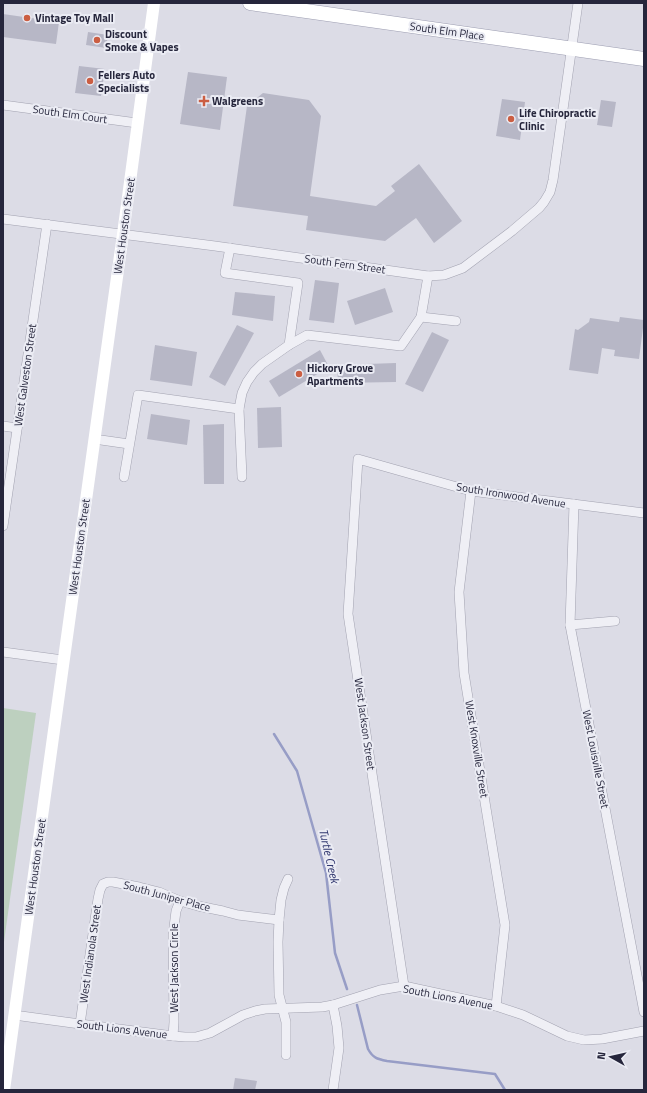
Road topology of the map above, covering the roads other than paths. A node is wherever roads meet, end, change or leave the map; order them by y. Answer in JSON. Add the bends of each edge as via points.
{"nodes":[{"id":1,"x":154,"y":3,"type":"edge"},
{"id":2,"x":250,"y":3,"type":"edge"},
{"id":3,"x":578,"y":3,"type":"edge"},
{"id":4,"x":571,"y":48,"type":"junction"},
{"id":5,"x":644,"y":59,"type":"edge"},
{"id":6,"x":3,"y":105,"type":"edge"},
{"id":7,"x":137,"y":124,"type":"junction"},
{"id":8,"x":3,"y":219,"type":"edge"},
{"id":9,"x":47,"y":224,"type":"junction"},
{"id":10,"x":123,"y":234,"type":"junction"},
{"id":11,"x":230,"y":248,"type":"junction"},
{"id":12,"x":428,"y":276,"type":"junction"},
{"id":13,"x":421,"y":317,"type":"junction"},
{"id":14,"x":456,"y":321,"type":"dead end"},
{"id":15,"x":289,"y":345,"type":"junction"},
{"id":16,"x":239,"y":409,"type":"junction"},
{"id":17,"x":3,"y":426,"type":"edge"},
{"id":18,"x":17,"y":428,"type":"junction"},
{"id":19,"x":94,"y":440,"type":"junction"},
{"id":20,"x":129,"y":444,"type":"junction"},
{"id":21,"x":358,"y":459,"type":"joint"},
{"id":22,"x":124,"y":477,"type":"dead end"},
{"id":23,"x":242,"y":477,"type":"dead end"},
{"id":24,"x":471,"y":491,"type":"junction"},
{"id":25,"x":574,"y":504,"type":"junction"},
{"id":26,"x":644,"y":513,"type":"edge"},
{"id":27,"x":3,"y":526,"type":"edge"},
{"id":28,"x":614,"y":621,"type":"dead end"},
{"id":29,"x":570,"y":625,"type":"junction"},
{"id":30,"x":3,"y":652,"type":"edge"},
{"id":31,"x":63,"y":660,"type":"junction"},
{"id":32,"x":288,"y":879,"type":"dead end"},
{"id":33,"x":103,"y":884,"type":"joint"},
{"id":34,"x":180,"y":901,"type":"junction"},
{"id":35,"x":279,"y":920,"type":"junction"},
{"id":36,"x":404,"y":986,"type":"junction"},
{"id":37,"x":333,"y":1005,"type":"junction"},
{"id":38,"x":496,"y":1006,"type":"junction"},
{"id":39,"x":282,"y":1008,"type":"junction"},
{"id":40,"x":644,"y":1012,"type":"edge"},
{"id":41,"x":14,"y":1014,"type":"junction"},
{"id":42,"x":80,"y":1024,"type":"junction"},
{"id":43,"x":644,"y":1031,"type":"edge"},
{"id":44,"x":173,"y":1036,"type":"junction"},
{"id":45,"x":286,"y":1055,"type":"dead end"},
{"id":46,"x":4,"y":1090,"type":"edge"},
{"id":47,"x":333,"y":1090,"type":"edge"}],
"edges":[{"from":1,"to":7,"type":"main road","name":"West Houston Street"},
{"from":2,"to":4,"type":"main road","name":"South Elm Place"},
{"from":3,"to":4,"type":"street"},
{"from":4,"to":5,"type":"main road","name":"South Elm Place"},
{"from":4,"to":12,"type":"street","name":"South Fern Street","via":[[553,180],[544,202],[512,231],[463,268],[444,275]]},
{"from":6,"to":7,"type":"street","name":"South Elm Court"},
{"from":7,"to":10,"type":"main road","name":"West Houston Street"},
{"from":8,"to":9,"type":"street","name":"South Fern Street"},
{"from":9,"to":10,"type":"street","name":"South Fern Street"},
{"from":9,"to":18,"type":"street","name":"West Galveston Street"},
{"from":10,"to":11,"type":"street","name":"South Fern Street"},
{"from":10,"to":19,"type":"main road","name":"West Houston Street"},
{"from":11,"to":12,"type":"street","name":"South Fern Street"},
{"from":11,"to":15,"type":"street","via":[[226,273],[298,283]]},
{"from":12,"to":13,"type":"street"},
{"from":13,"to":14,"type":"street"},
{"from":13,"to":15,"type":"street","via":[[401,346],[307,335]]},
{"from":15,"to":16,"type":"street","via":[[254,372],[242,393]]},
{"from":16,"to":20,"type":"street","via":[[138,395]]},
{"from":16,"to":23,"type":"street"},
{"from":17,"to":18,"type":"street"},
{"from":18,"to":27,"type":"street","name":"West Galveston Street"},
{"from":19,"to":20,"type":"street"},
{"from":19,"to":31,"type":"main road","name":"West Houston Street"},
{"from":20,"to":22,"type":"street"},
{"from":21,"to":24,"type":"street","name":"South Ironwood Avenue"},
{"from":21,"to":36,"type":"street","name":"West Jackson Street","via":[[348,614]]},
{"from":24,"to":25,"type":"street","name":"South Ironwood Avenue"},
{"from":24,"to":38,"type":"street","name":"West Knoxville Street","via":[[459,592],[464,674],[505,925]]},
{"from":25,"to":26,"type":"street","name":"South Ironwood Avenue"},
{"from":25,"to":29,"type":"street","name":"West Louisville Street"},
{"from":28,"to":29,"type":"street"},
{"from":29,"to":40,"type":"street","name":"West Louisville Street"},
{"from":30,"to":31,"type":"street"},
{"from":31,"to":41,"type":"main road","name":"West Houston Street"},
{"from":32,"to":35,"type":"street"},
{"from":33,"to":34,"type":"street","name":"South Juniper Place","via":[[113,882],[140,887]]},
{"from":33,"to":42,"type":"street","name":"West Indianola Street","via":[[98,899]]},
{"from":34,"to":35,"type":"street","name":"South Juniper Place","via":[[238,915]]},
{"from":34,"to":44,"type":"street","name":"West Jackson Circle","via":[[173,935]]},
{"from":35,"to":39,"type":"street","via":[[279,995]]},
{"from":36,"to":37,"type":"street","name":"South Lions Avenue","via":[[380,990]]},
{"from":36,"to":38,"type":"street","name":"South Lions Avenue"},
{"from":37,"to":39,"type":"street","name":"South Lions Avenue"},
{"from":37,"to":47,"type":"street","via":[[338,1048]]},
{"from":38,"to":43,"type":"street","name":"South Lions Avenue","via":[[523,1014],[567,1036],[584,1040]]},
{"from":39,"to":44,"type":"street","name":"South Lions Avenue","via":[[265,1009],[243,1015],[210,1033],[196,1037]]},
{"from":39,"to":45,"type":"street","via":[[286,1022]]},
{"from":41,"to":42,"type":"street","name":"South Lions Avenue"},
{"from":41,"to":46,"type":"main road","name":"West Houston Street"},
{"from":42,"to":44,"type":"street","name":"South Lions Avenue"}]}
